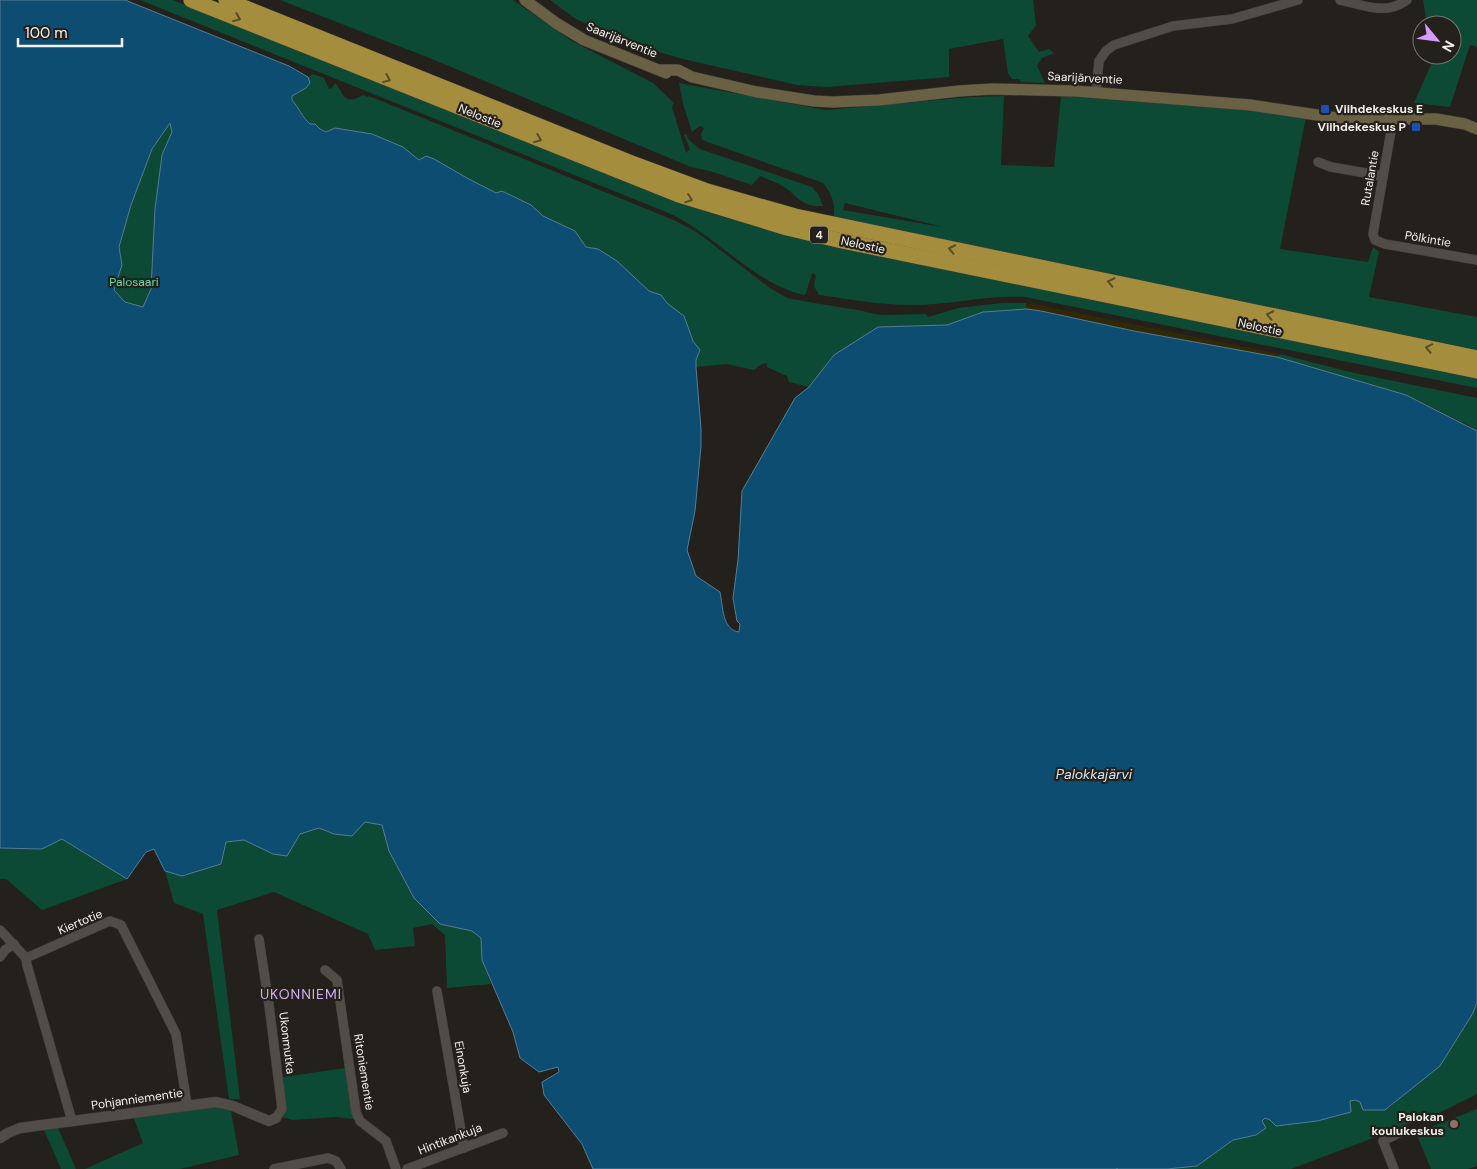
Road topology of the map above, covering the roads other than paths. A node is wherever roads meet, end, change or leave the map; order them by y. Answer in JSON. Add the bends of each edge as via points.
{"nodes":[{"id":1,"x":191,"y":0,"type":"edge"},
{"id":2,"x":226,"y":0,"type":"edge"},
{"id":3,"x":525,"y":0,"type":"edge"},
{"id":4,"x":1298,"y":0,"type":"edge"},
{"id":5,"x":1340,"y":0,"type":"edge"},
{"id":6,"x":1407,"y":0,"type":"edge"},
{"id":7,"x":1096,"y":92,"type":"junction"},
{"id":8,"x":1392,"y":119,"type":"junction"},
{"id":9,"x":1477,"y":129,"type":"edge"},
{"id":10,"x":1318,"y":162,"type":"dead end"},
{"id":11,"x":1383,"y":176,"type":"junction"},
{"id":12,"x":1375,"y":240,"type":"joint"},
{"id":13,"x":1477,"y":260,"type":"edge"},
{"id":14,"x":1477,"y":358,"type":"edge"},
{"id":15,"x":1477,"y":371,"type":"edge"},
{"id":16,"x":0,"y":930,"type":"edge"},
{"id":17,"x":259,"y":939,"type":"dead end"},
{"id":18,"x":14,"y":944,"type":"junction"},
{"id":19,"x":0,"y":957,"type":"edge"},
{"id":20,"x":26,"y":958,"type":"junction"},
{"id":21,"x":325,"y":970,"type":"dead end"},
{"id":22,"x":437,"y":992,"type":"dead end"},
{"id":23,"x":187,"y":1105,"type":"junction"},
{"id":24,"x":276,"y":1118,"type":"joint"},
{"id":25,"x":72,"y":1121,"type":"junction"},
{"id":26,"x":1405,"y":1130,"type":"dead end"},
{"id":27,"x":502,"y":1133,"type":"dead end"},
{"id":28,"x":0,"y":1138,"type":"edge"},
{"id":29,"x":464,"y":1148,"type":"junction"},
{"id":30,"x":274,"y":1169,"type":"edge"},
{"id":31,"x":341,"y":1169,"type":"edge"},
{"id":32,"x":396,"y":1169,"type":"edge"},
{"id":33,"x":407,"y":1169,"type":"edge"},
{"id":34,"x":1394,"y":1169,"type":"edge"}],
"edges":[{"from":1,"to":15,"type":"highway","name":"Nelostie","number":"4","one_way":true,"via":[[670,192],[758,220]]},
{"from":14,"to":2,"type":"highway","name":"Nelostie","number":"4","one_way":true,"via":[[851,228],[744,202],[629,162]]},
{"from":3,"to":7,"type":"main road","name":"Saarijärventie","via":[[584,40],[637,62],[786,98],[833,102],[880,100],[992,89]]},
{"from":4,"to":7,"type":"street","via":[[1232,19],[1173,26],[1114,45],[1099,62]]},
{"from":5,"to":6,"type":"street","via":[[1383,10]]},
{"from":7,"to":8,"type":"main road","name":"Saarijärventie","via":[[1250,105],[1344,119]]},
{"from":8,"to":9,"type":"main road","name":"Saarijärventie","via":[[1450,121]]},
{"from":8,"to":11,"type":"street","name":"Rutalantie"},
{"from":10,"to":11,"type":"street"},
{"from":11,"to":12,"type":"street","name":"Rutalantie","via":[[1373,234]]},
{"from":12,"to":13,"type":"street","name":"Pölkintie"},
{"from":16,"to":18,"type":"street"},
{"from":17,"to":24,"type":"street","name":"Ukonmutka","via":[[282,1109]]},
{"from":18,"to":19,"type":"street"},
{"from":18,"to":20,"type":"street"},
{"from":20,"to":23,"type":"street","name":"Kiertotie","via":[[110,921],[121,925],[176,1034]]},
{"from":20,"to":25,"type":"street"},
{"from":21,"to":32,"type":"street","name":"Ritoniementie","via":[[337,980],[356,1112],[360,1121],[386,1141]]},
{"from":22,"to":29,"type":"street","name":"Einonkuja"},
{"from":23,"to":24,"type":"street","name":"Pohjanniementie","via":[[216,1102],[269,1121]]},
{"from":23,"to":25,"type":"street","name":"Pohjanniementie"},
{"from":25,"to":28,"type":"street","name":"Pohjanniementie","via":[[20,1128]]},
{"from":26,"to":34,"type":"street","via":[[1383,1141]]},
{"from":27,"to":29,"type":"street","name":"Hintikankuja"},
{"from":29,"to":33,"type":"street","name":"Hintikankuja"},
{"from":30,"to":31,"type":"street","via":[[328,1158],[336,1161]]}]}
